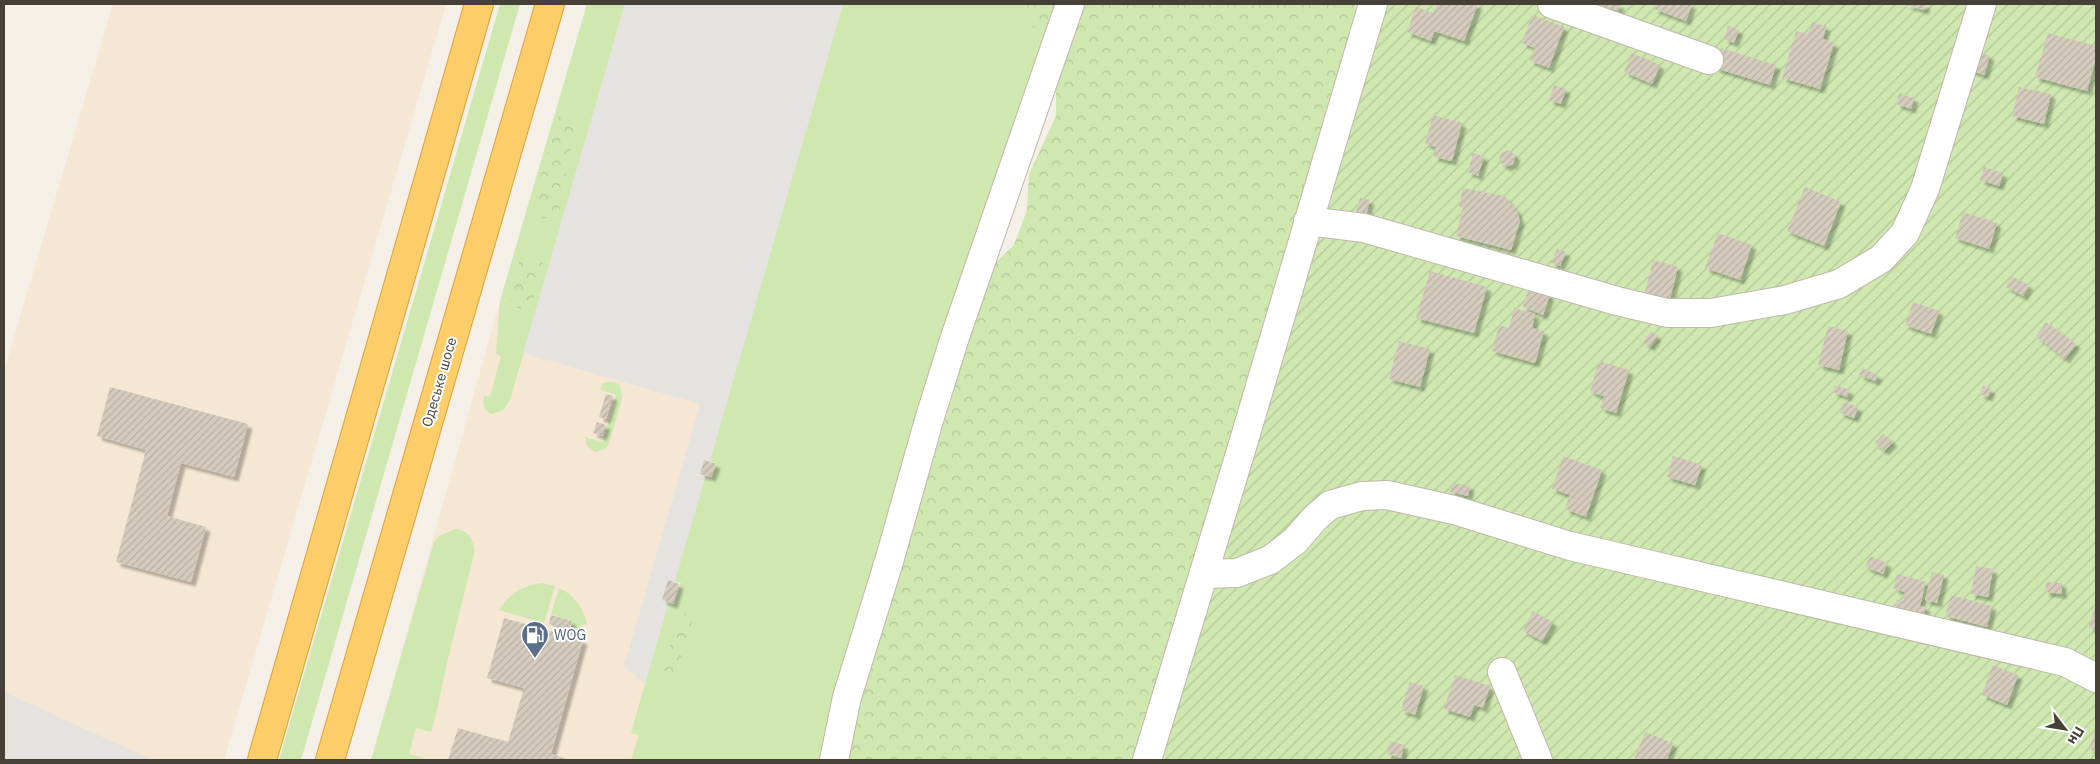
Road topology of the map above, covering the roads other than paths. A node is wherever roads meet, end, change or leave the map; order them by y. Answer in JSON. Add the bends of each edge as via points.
{"nodes":[{"id":1,"x":479,"y":4,"type":"edge"},
{"id":2,"x":550,"y":4,"type":"edge"},
{"id":3,"x":1070,"y":4,"type":"edge"},
{"id":4,"x":1372,"y":4,"type":"edge"},
{"id":5,"x":1552,"y":4,"type":"edge"},
{"id":6,"x":1982,"y":4,"type":"edge"},
{"id":7,"x":1708,"y":60,"type":"dead end"},
{"id":8,"x":1308,"y":221,"type":"junction"},
{"id":9,"x":1204,"y":574,"type":"junction"},
{"id":10,"x":1502,"y":672,"type":"dead end"},
{"id":11,"x":2096,"y":678,"type":"edge"},
{"id":12,"x":262,"y":760,"type":"edge"},
{"id":13,"x":330,"y":760,"type":"edge"},
{"id":14,"x":834,"y":760,"type":"edge"},
{"id":15,"x":1147,"y":760,"type":"edge"},
{"id":16,"x":1538,"y":760,"type":"edge"}],
"edges":[{"from":1,"to":12,"type":"highway"},
{"from":2,"to":13,"type":"highway","name":"Одеське шосе"},
{"from":3,"to":14,"type":"lane","via":[[929,420],[847,697]]},
{"from":4,"to":8,"type":"lane"},
{"from":5,"to":7,"type":"lane"},
{"from":6,"to":8,"type":"lane","via":[[1924,189],[1905,233],[1881,259],[1839,284],[1785,300],[1711,313],[1666,313],[1364,228]]},
{"from":8,"to":9,"type":"lane"},
{"from":9,"to":11,"type":"lane","via":[[1237,573],[1270,560],[1295,541],[1330,505],[1362,496],[1387,495],[1454,510],[1570,546],[2065,662]]},
{"from":9,"to":15,"type":"lane"},
{"from":10,"to":16,"type":"lane"}]}
